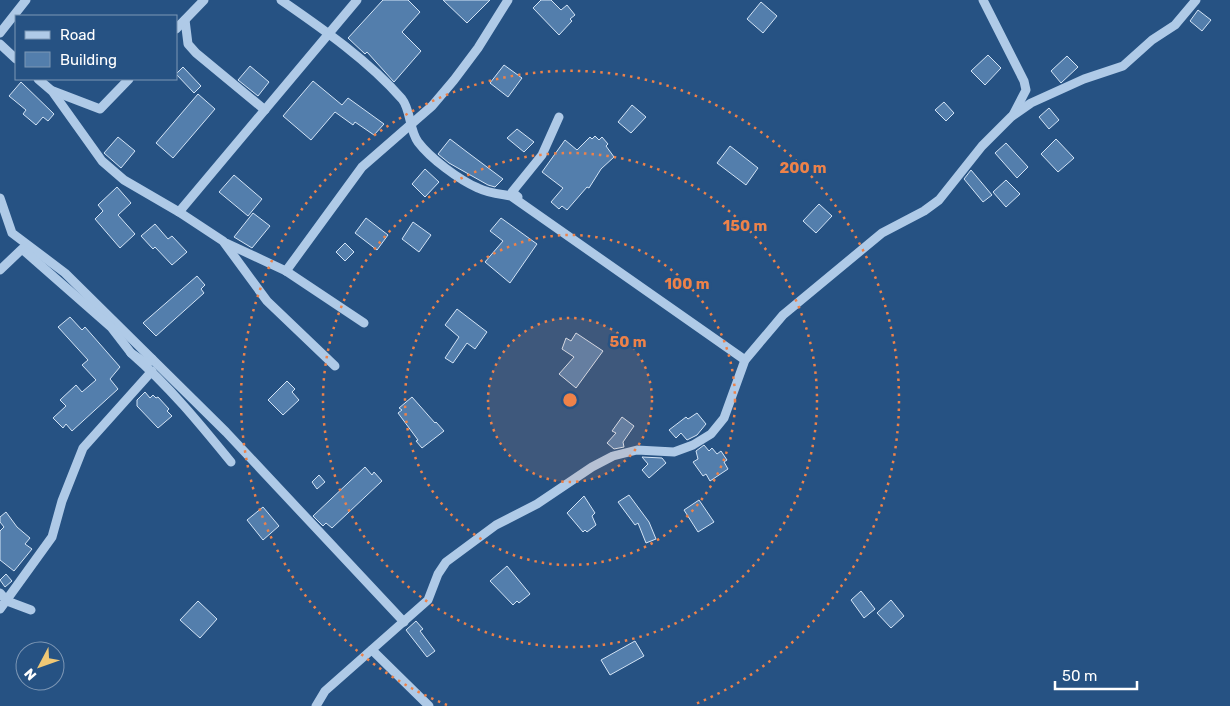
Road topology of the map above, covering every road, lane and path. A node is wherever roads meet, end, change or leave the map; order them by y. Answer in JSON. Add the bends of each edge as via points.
{"nodes":[{"id":1,"x":26,"y":0,"type":"edge"},
{"id":2,"x":204,"y":0,"type":"edge"},
{"id":3,"x":281,"y":0,"type":"edge"},
{"id":4,"x":357,"y":0,"type":"edge"},
{"id":5,"x":508,"y":0,"type":"edge"},
{"id":6,"x":983,"y":0,"type":"edge"},
{"id":7,"x":1196,"y":0,"type":"edge"},
{"id":8,"x":185,"y":20,"type":"junction"},
{"id":9,"x":178,"y":27,"type":"edge"},
{"id":10,"x":0,"y":33,"type":"edge"},
{"id":11,"x":330,"y":33,"type":"junction"},
{"id":12,"x":0,"y":44,"type":"edge"},
{"id":13,"x":15,"y":57,"type":"edge"},
{"id":14,"x":39,"y":80,"type":"edge"},
{"id":15,"x":128,"y":80,"type":"edge"},
{"id":16,"x":52,"y":91,"type":"junction"},
{"id":17,"x":265,"y":110,"type":"junction"},
{"id":18,"x":559,"y":117,"type":"dead end"},
{"id":19,"x":1011,"y":118,"type":"junction"},
{"id":20,"x":410,"y":126,"type":"junction"},
{"id":21,"x":0,"y":198,"type":"edge"},
{"id":22,"x":179,"y":212,"type":"junction"},
{"id":23,"x":551,"y":224,"type":"junction"},
{"id":24,"x":223,"y":241,"type":"junction"},
{"id":25,"x":0,"y":270,"type":"edge"},
{"id":26,"x":286,"y":271,"type":"junction"},
{"id":27,"x":364,"y":323,"type":"dead end"},
{"id":28,"x":131,"y":354,"type":"junction"},
{"id":29,"x":152,"y":359,"type":"junction"},
{"id":30,"x":745,"y":360,"type":"junction"},
{"id":31,"x":335,"y":366,"type":"dead end"},
{"id":32,"x":152,"y":372,"type":"junction"},
{"id":33,"x":232,"y":462,"type":"dead end"},
{"id":34,"x":0,"y":593,"type":"edge"},
{"id":35,"x":7,"y":601,"type":"junction"},
{"id":36,"x":0,"y":609,"type":"edge"},
{"id":37,"x":31,"y":610,"type":"dead end"},
{"id":38,"x":404,"y":622,"type":"junction"},
{"id":39,"x":372,"y":650,"type":"junction"},
{"id":40,"x":316,"y":706,"type":"edge"},
{"id":41,"x":429,"y":706,"type":"edge"}],
"edges":[{"from":1,"to":10,"type":"street"},
{"from":2,"to":8,"type":"street"},
{"from":3,"to":11,"type":"street"},
{"from":4,"to":11,"type":"street"},
{"from":5,"to":20,"type":"street","via":[[454,80]]},
{"from":6,"to":19,"type":"street","via":[[1024,81],[1026,90]]},
{"from":7,"to":19,"type":"street","via":[[1175,25],[1123,66],[1084,79],[1032,103]]},
{"from":8,"to":9,"type":"street"},
{"from":8,"to":17,"type":"street","via":[[188,44],[196,53]]},
{"from":11,"to":17,"type":"street"},
{"from":11,"to":20,"type":"street","via":[[404,102]]},
{"from":12,"to":13,"type":"street"},
{"from":14,"to":16,"type":"street"},
{"from":15,"to":16,"type":"street","via":[[100,109]]},
{"from":16,"to":22,"type":"street","via":[[102,161],[124,180]]},
{"from":17,"to":22,"type":"street"},
{"from":18,"to":23,"type":"street","via":[[542,155],[512,192]]},
{"from":19,"to":30,"type":"street","via":[[982,146],[939,200],[882,233],[832,272],[783,315]]},
{"from":20,"to":23,"type":"street","via":[[418,142],[444,167],[478,188],[511,196]]},
{"from":20,"to":26,"type":"street","via":[[362,167]]},
{"from":21,"to":29,"type":"street","via":[[12,233],[65,273]]},
{"from":22,"to":24,"type":"street"},
{"from":23,"to":30,"type":"street"},
{"from":24,"to":26,"type":"street"},
{"from":24,"to":31,"type":"street","via":[[267,301]]},
{"from":25,"to":28,"type":"street","via":[[22,249],[110,327]]},
{"from":26,"to":27,"type":"street"},
{"from":28,"to":29,"type":"street","via":[[147,364]]},
{"from":28,"to":32,"type":"street"},
{"from":29,"to":38,"type":"street","via":[[226,432]]},
{"from":30,"to":38,"type":"street","via":[[724,418],[711,434],[674,452],[637,450],[613,456],[537,504],[496,525],[446,562],[428,600]]},
{"from":32,"to":33,"type":"street"},
{"from":32,"to":35,"type":"street","via":[[83,448],[52,537]]},
{"from":34,"to":35,"type":"street"},
{"from":35,"to":36,"type":"street"},
{"from":35,"to":37,"type":"street"},
{"from":38,"to":39,"type":"street"},
{"from":39,"to":40,"type":"street","via":[[325,691]]},
{"from":39,"to":41,"type":"street"}]}
